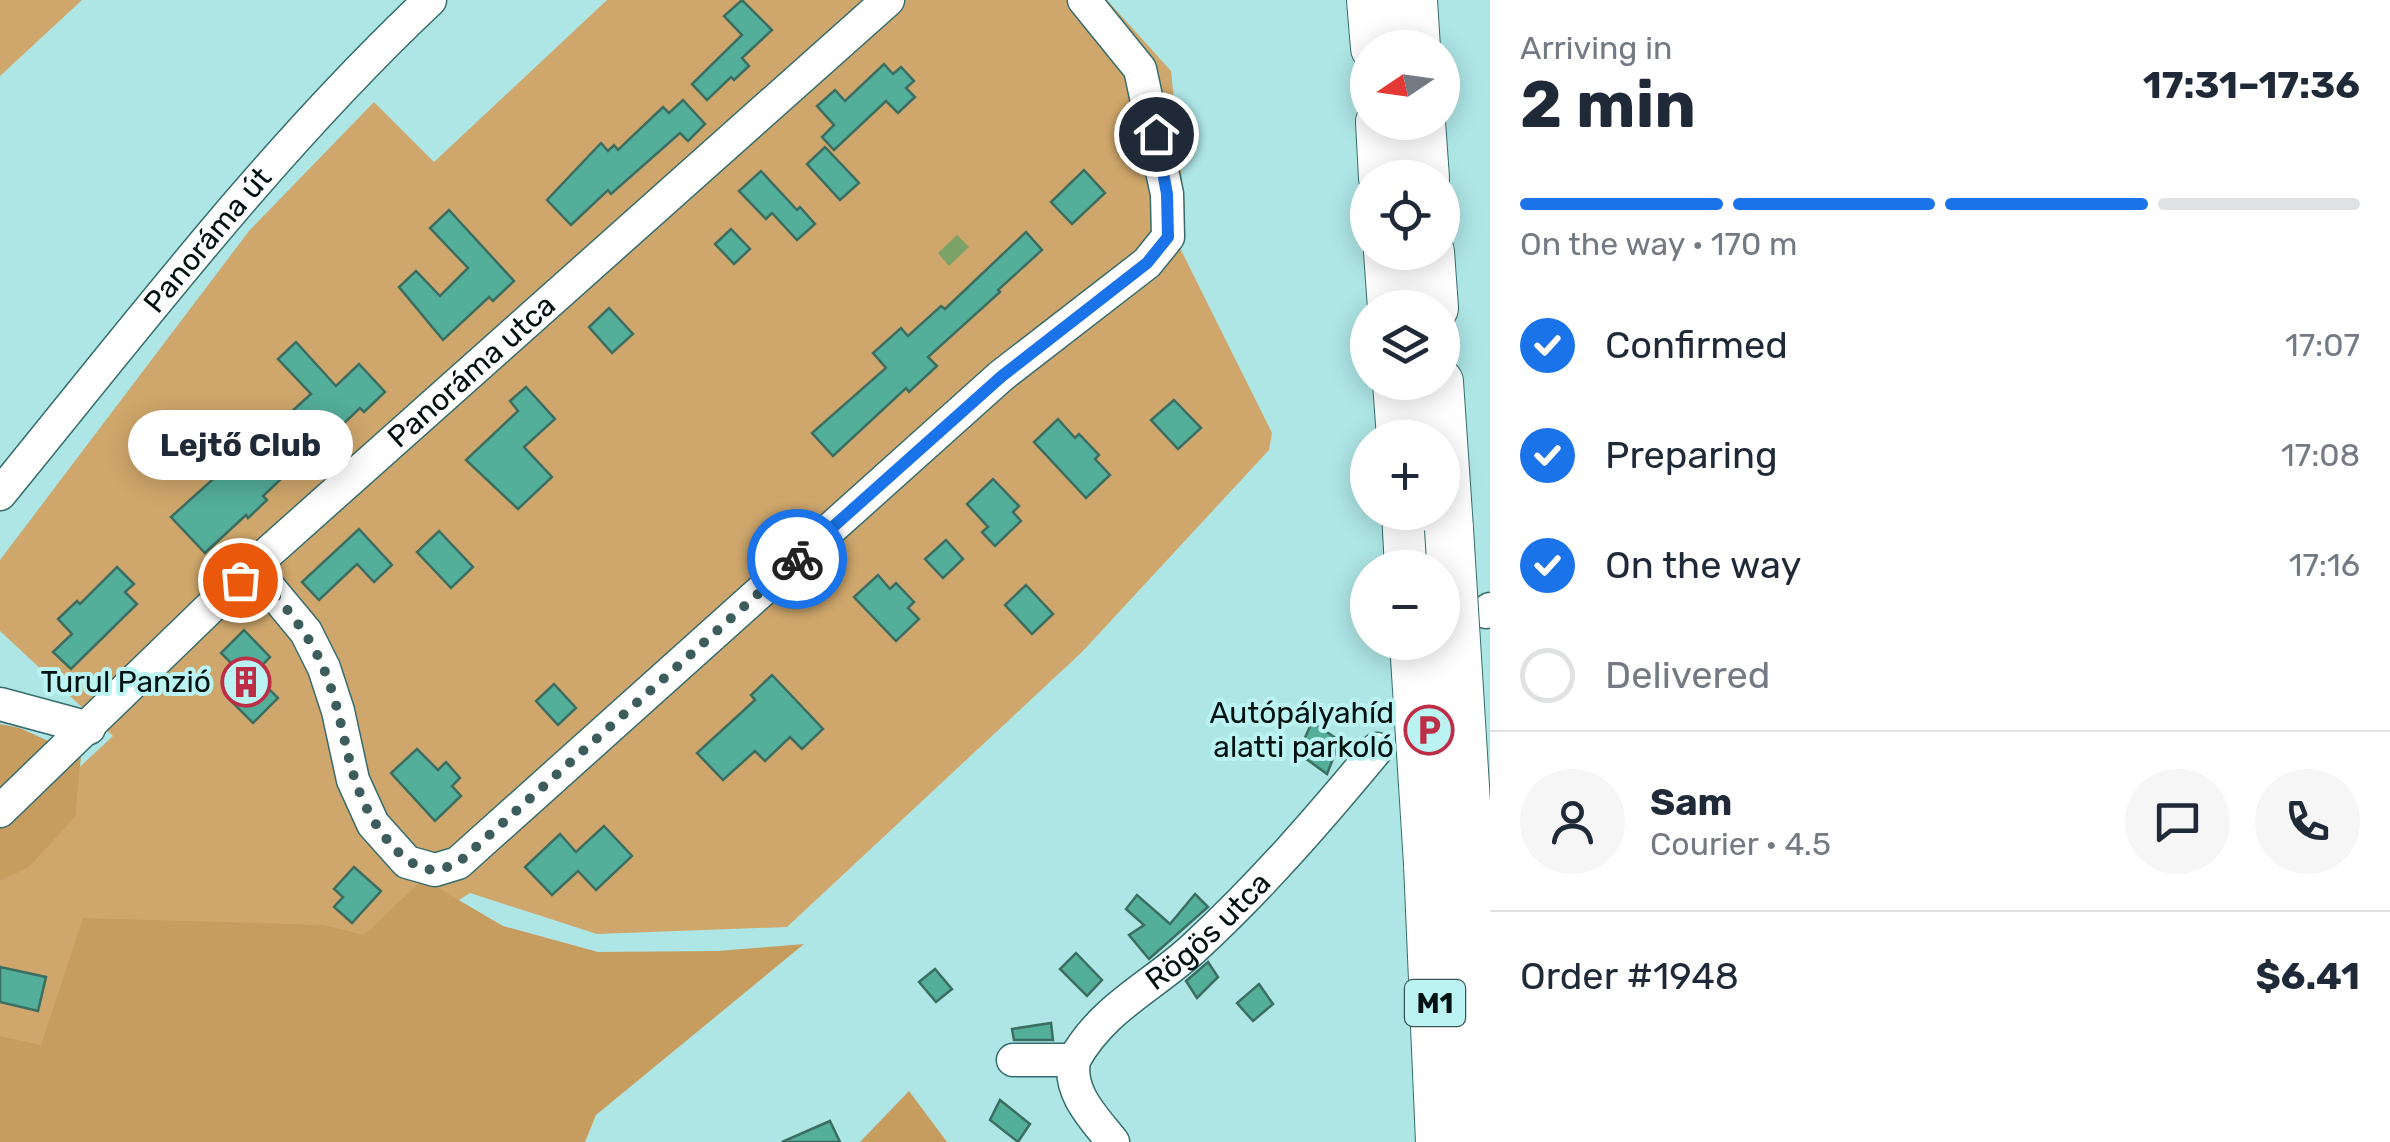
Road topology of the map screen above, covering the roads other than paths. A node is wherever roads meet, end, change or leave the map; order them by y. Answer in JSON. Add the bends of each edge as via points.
{"nodes":[{"id":1,"x":430,"y":0,"type":"edge"},
{"id":2,"x":888,"y":0,"type":"edge"},
{"id":3,"x":1084,"y":0,"type":"edge"},
{"id":4,"x":1372,"y":0,"type":"edge"},
{"id":5,"x":1413,"y":0,"type":"edge"},
{"id":6,"x":1374,"y":30,"type":"edge"},
{"id":7,"x":1415,"y":30,"type":"edge"},
{"id":8,"x":1437,"y":400,"type":"edge"},
{"id":9,"x":0,"y":494,"type":"edge"},
{"id":10,"x":1418,"y":538,"type":"edge"},
{"id":11,"x":252,"y":568,"type":"junction"},
{"id":12,"x":1417,"y":660,"type":"edge"},
{"id":13,"x":0,"y":704,"type":"edge"},
{"id":14,"x":89,"y":728,"type":"junction"},
{"id":15,"x":1376,"y":750,"type":"dead end"},
{"id":16,"x":0,"y":811,"type":"edge"},
{"id":17,"x":1448,"y":858,"type":"junction"},
{"id":18,"x":1012,"y":1060,"type":"dead end"},
{"id":19,"x":1074,"y":1060,"type":"junction"},
{"id":20,"x":1113,"y":1142,"type":"edge"},
{"id":21,"x":1440,"y":1142,"type":"edge"},
{"id":22,"x":1484,"y":1142,"type":"edge"}],
"edges":[{"from":1,"to":9,"type":"street","name":"Panoráma út","via":[[280,156]]},
{"from":2,"to":11,"type":"street","name":"Panoráma utca"},
{"from":3,"to":11,"type":"street","via":[[1140,68],[1167,194],[1168,237],[1147,263],[1002,376],[458,863],[435,870],[407,862],[373,824],[353,780],[324,668],[306,632]]},
{"from":4,"to":6,"type":"highway"},
{"from":5,"to":7,"type":"highway"},
{"from":8,"to":10,"type":"highway","number":"M1"},
{"from":10,"to":17,"type":"highway","number":"M1","bridge":true},
{"from":11,"to":14,"type":"street","name":"Panoráma utca"},
{"from":12,"to":17,"type":"highway","number":"M1","bridge":true},
{"from":13,"to":14,"type":"street"},
{"from":14,"to":16,"type":"street","name":"Panoráma utca"},
{"from":15,"to":19,"type":"street","name":"Rögös utca","via":[[1298,846],[1193,949],[1133,992]]},
{"from":17,"to":21,"type":"highway","number":"M1"},
{"from":17,"to":22,"type":"highway","number":"M1"},
{"from":18,"to":19,"type":"street"},
{"from":19,"to":20,"type":"street","via":[[1076,1089]]}]}
